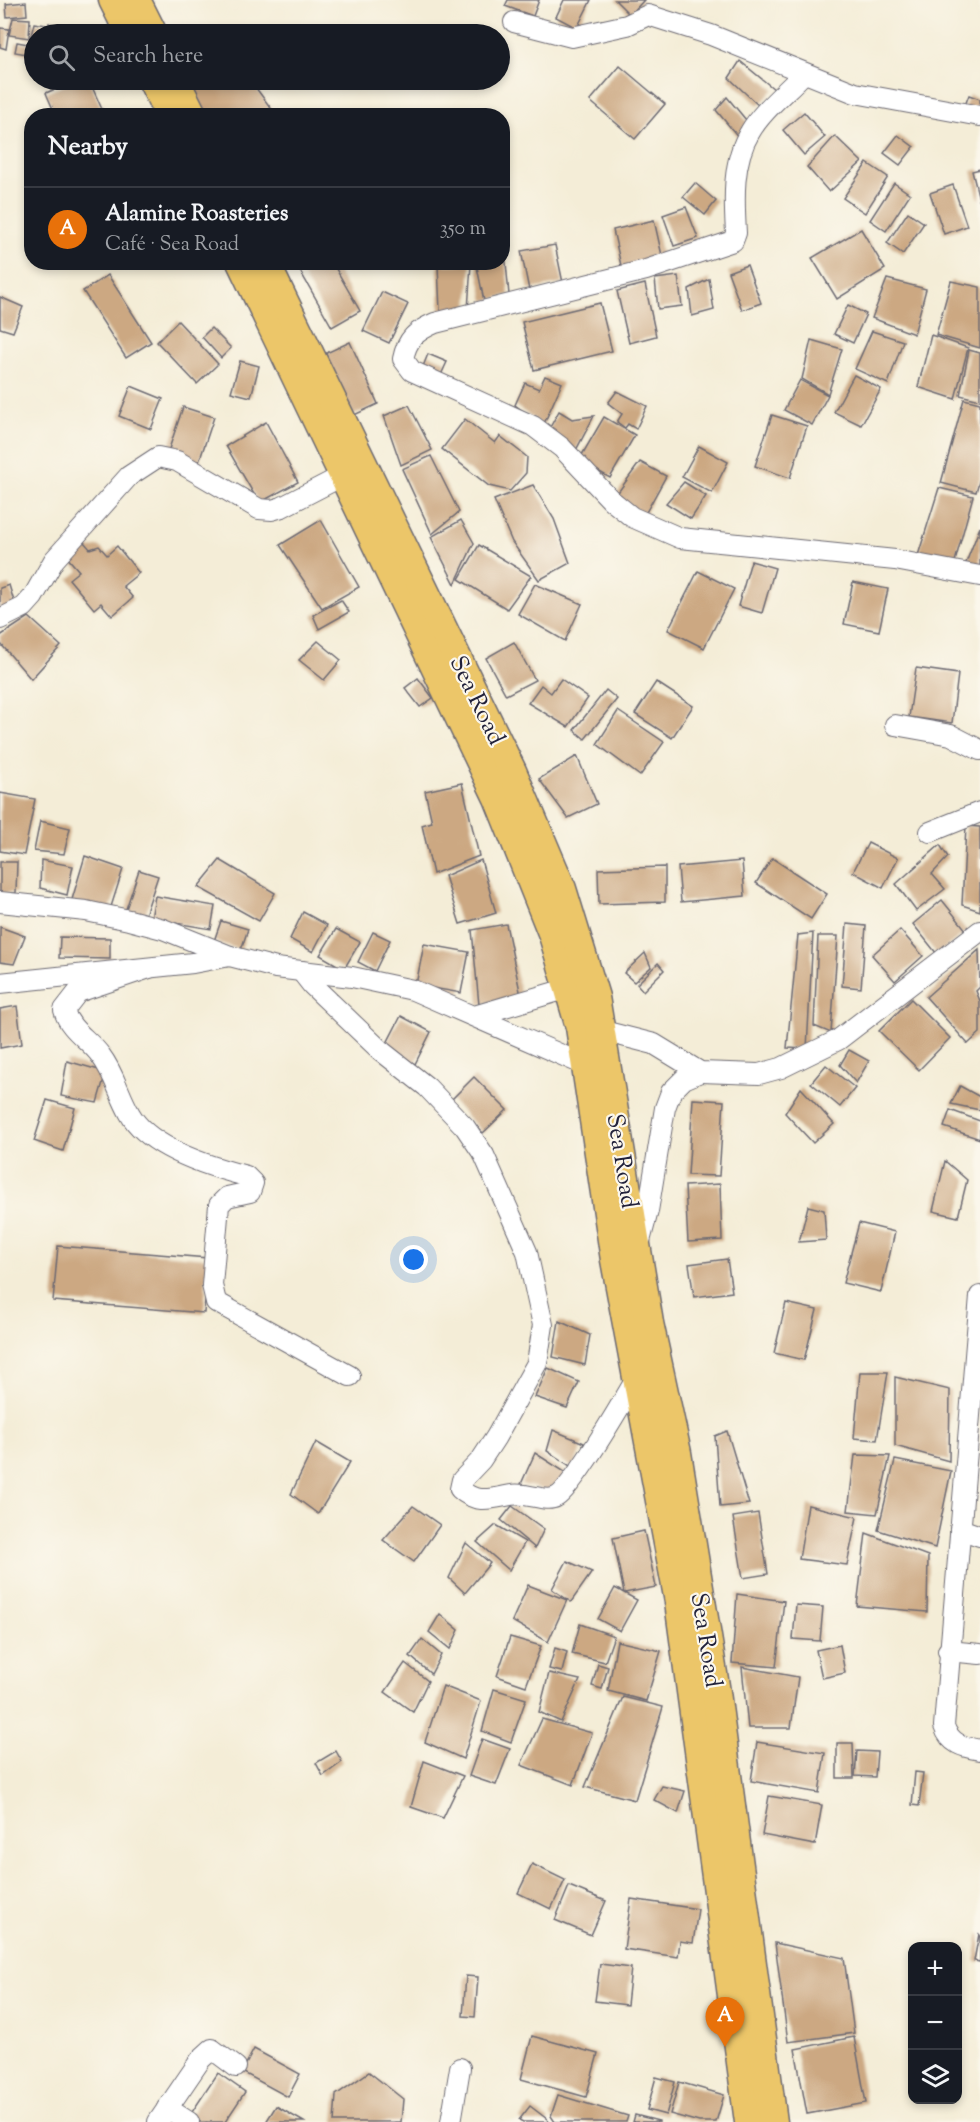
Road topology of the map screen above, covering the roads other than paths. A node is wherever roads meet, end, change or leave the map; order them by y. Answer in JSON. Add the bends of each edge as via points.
{"nodes":[{"id":1,"x":113,"y":0,"type":"edge"},
{"id":2,"x":136,"y":0,"type":"edge"},
{"id":3,"x":514,"y":22,"type":"dead end"},
{"id":4,"x":125,"y":24,"type":"edge"},
{"id":5,"x":148,"y":24,"type":"edge"},
{"id":6,"x":804,"y":73,"type":"junction"},
{"id":7,"x":157,"y":90,"type":"edge"},
{"id":8,"x":180,"y":90,"type":"edge"},
{"id":9,"x":166,"y":108,"type":"edge"},
{"id":10,"x":189,"y":108,"type":"edge"},
{"id":11,"x":980,"y":116,"type":"edge"},
{"id":12,"x":245,"y":270,"type":"edge"},
{"id":13,"x":269,"y":270,"type":"edge"},
{"id":14,"x":344,"y":475,"type":"junction"},
{"id":15,"x":980,"y":576,"type":"edge"},
{"id":16,"x":0,"y":618,"type":"edge"},
{"id":17,"x":895,"y":725,"type":"dead end"},
{"id":18,"x":980,"y":750,"type":"edge"},
{"id":19,"x":980,"y":812,"type":"edge"},
{"id":20,"x":930,"y":832,"type":"dead end"},
{"id":21,"x":0,"y":902,"type":"edge"},
{"id":22,"x":980,"y":931,"type":"edge"},
{"id":23,"x":230,"y":956,"type":"junction"},
{"id":24,"x":149,"y":968,"type":"junction"},
{"id":25,"x":301,"y":971,"type":"junction"},
{"id":26,"x":0,"y":983,"type":"edge"},
{"id":27,"x":569,"y":988,"type":"junction"},
{"id":28,"x":474,"y":1016,"type":"junction"},
{"id":29,"x":603,"y":1030,"type":"junction"},
{"id":30,"x":587,"y":1065,"type":"junction"},
{"id":31,"x":700,"y":1072,"type":"junction"},
{"id":32,"x":637,"y":1248,"type":"junction"},
{"id":33,"x":980,"y":1296,"type":"edge"},
{"id":34,"x":350,"y":1376,"type":"dead end"},
{"id":35,"x":636,"y":1379,"type":"junction"},
{"id":36,"x":960,"y":1529,"type":"junction"},
{"id":37,"x":980,"y":1536,"type":"edge"},
{"id":38,"x":680,"y":1544,"type":"junction"},
{"id":39,"x":948,"y":1651,"type":"junction"},
{"id":40,"x":980,"y":1654,"type":"edge"},
{"id":41,"x":708,"y":1732,"type":"junction"},
{"id":42,"x":980,"y":1750,"type":"edge"},
{"id":43,"x":237,"y":2067,"type":"dead end"},
{"id":44,"x":460,"y":2068,"type":"dead end"},
{"id":45,"x":163,"y":2115,"type":"edge"},
{"id":46,"x":189,"y":2122,"type":"edge"},
{"id":47,"x":451,"y":2122,"type":"edge"},
{"id":48,"x":749,"y":2122,"type":"edge"},
{"id":49,"x":773,"y":2122,"type":"edge"}],
"edges":[{"from":1,"to":4,"type":"highway"},
{"from":2,"to":5,"type":"highway"},
{"from":3,"to":6,"type":"street","via":[[572,37],[627,25],[648,15],[711,35]]},
{"from":6,"to":11,"type":"street","via":[[855,93]]},
{"from":6,"to":15,"type":"street","via":[[751,130],[744,144],[737,170],[733,241],[646,270],[435,323],[417,330],[405,347],[403,359],[412,371],[533,426],[562,448],[632,517],[680,538],[895,560]]},
{"from":7,"to":9,"type":"highway"},
{"from":8,"to":10,"type":"highway"},
{"from":12,"to":14,"type":"highway","name":"Sea Road"},
{"from":13,"to":29,"type":"highway","name":"Sea Road","via":[[539,832],[580,940]]},
{"from":14,"to":16,"type":"street","via":[[282,507],[259,509],[177,460],[158,457],[129,476],[54,560],[24,607]]},
{"from":14,"to":27,"type":"highway","name":"Sea Road","via":[[498,798],[553,935]]},
{"from":17,"to":18,"type":"street","via":[[951,735]]},
{"from":19,"to":20,"type":"street"},
{"from":21,"to":23,"type":"street","via":[[129,920]]},
{"from":22,"to":31,"type":"street","via":[[838,1040],[814,1053],[759,1074]]},
{"from":23,"to":24,"type":"street"},
{"from":23,"to":25,"type":"street"},
{"from":24,"to":26,"type":"street"},
{"from":24,"to":34,"type":"street","via":[[78,992],[64,1010],[66,1016],[107,1063],[131,1116],[143,1131],[184,1156],[246,1176],[253,1183],[250,1192],[227,1197],[219,1205],[212,1285],[216,1302]]},
{"from":25,"to":28,"type":"street","via":[[413,990]]},
{"from":25,"to":35,"type":"street","via":[[465,1127],[484,1155],[526,1252],[543,1325],[537,1363],[502,1428],[462,1480],[460,1489],[469,1497],[484,1501],[519,1494],[555,1498],[585,1461]]},
{"from":27,"to":28,"type":"street"},
{"from":27,"to":30,"type":"highway","name":"Sea Road"},
{"from":28,"to":30,"type":"street"},
{"from":29,"to":31,"type":"street","via":[[654,1044]]},
{"from":29,"to":32,"type":"highway","name":"Sea Road"},
{"from":30,"to":35,"type":"highway","name":"Sea Road"},
{"from":31,"to":32,"type":"street","via":[[684,1079],[671,1092],[665,1108],[646,1225]]},
{"from":32,"to":38,"type":"highway","name":"Sea Road","via":[[677,1453]]},
{"from":33,"to":36,"type":"street"},
{"from":35,"to":38,"type":"highway","name":"Sea Road"},
{"from":36,"to":37,"type":"street"},
{"from":36,"to":39,"type":"street"},
{"from":38,"to":41,"type":"highway","name":"Sea Road"},
{"from":39,"to":40,"type":"street"},
{"from":39,"to":42,"type":"street","via":[[944,1726],[954,1742]]},
{"from":41,"to":48,"type":"highway","name":"Sea Road"},
{"from":41,"to":49,"type":"highway","name":"Sea Road"},
{"from":43,"to":45,"type":"street","via":[[212,2049]]},
{"from":44,"to":47,"type":"street"},
{"from":45,"to":46,"type":"street"}]}
